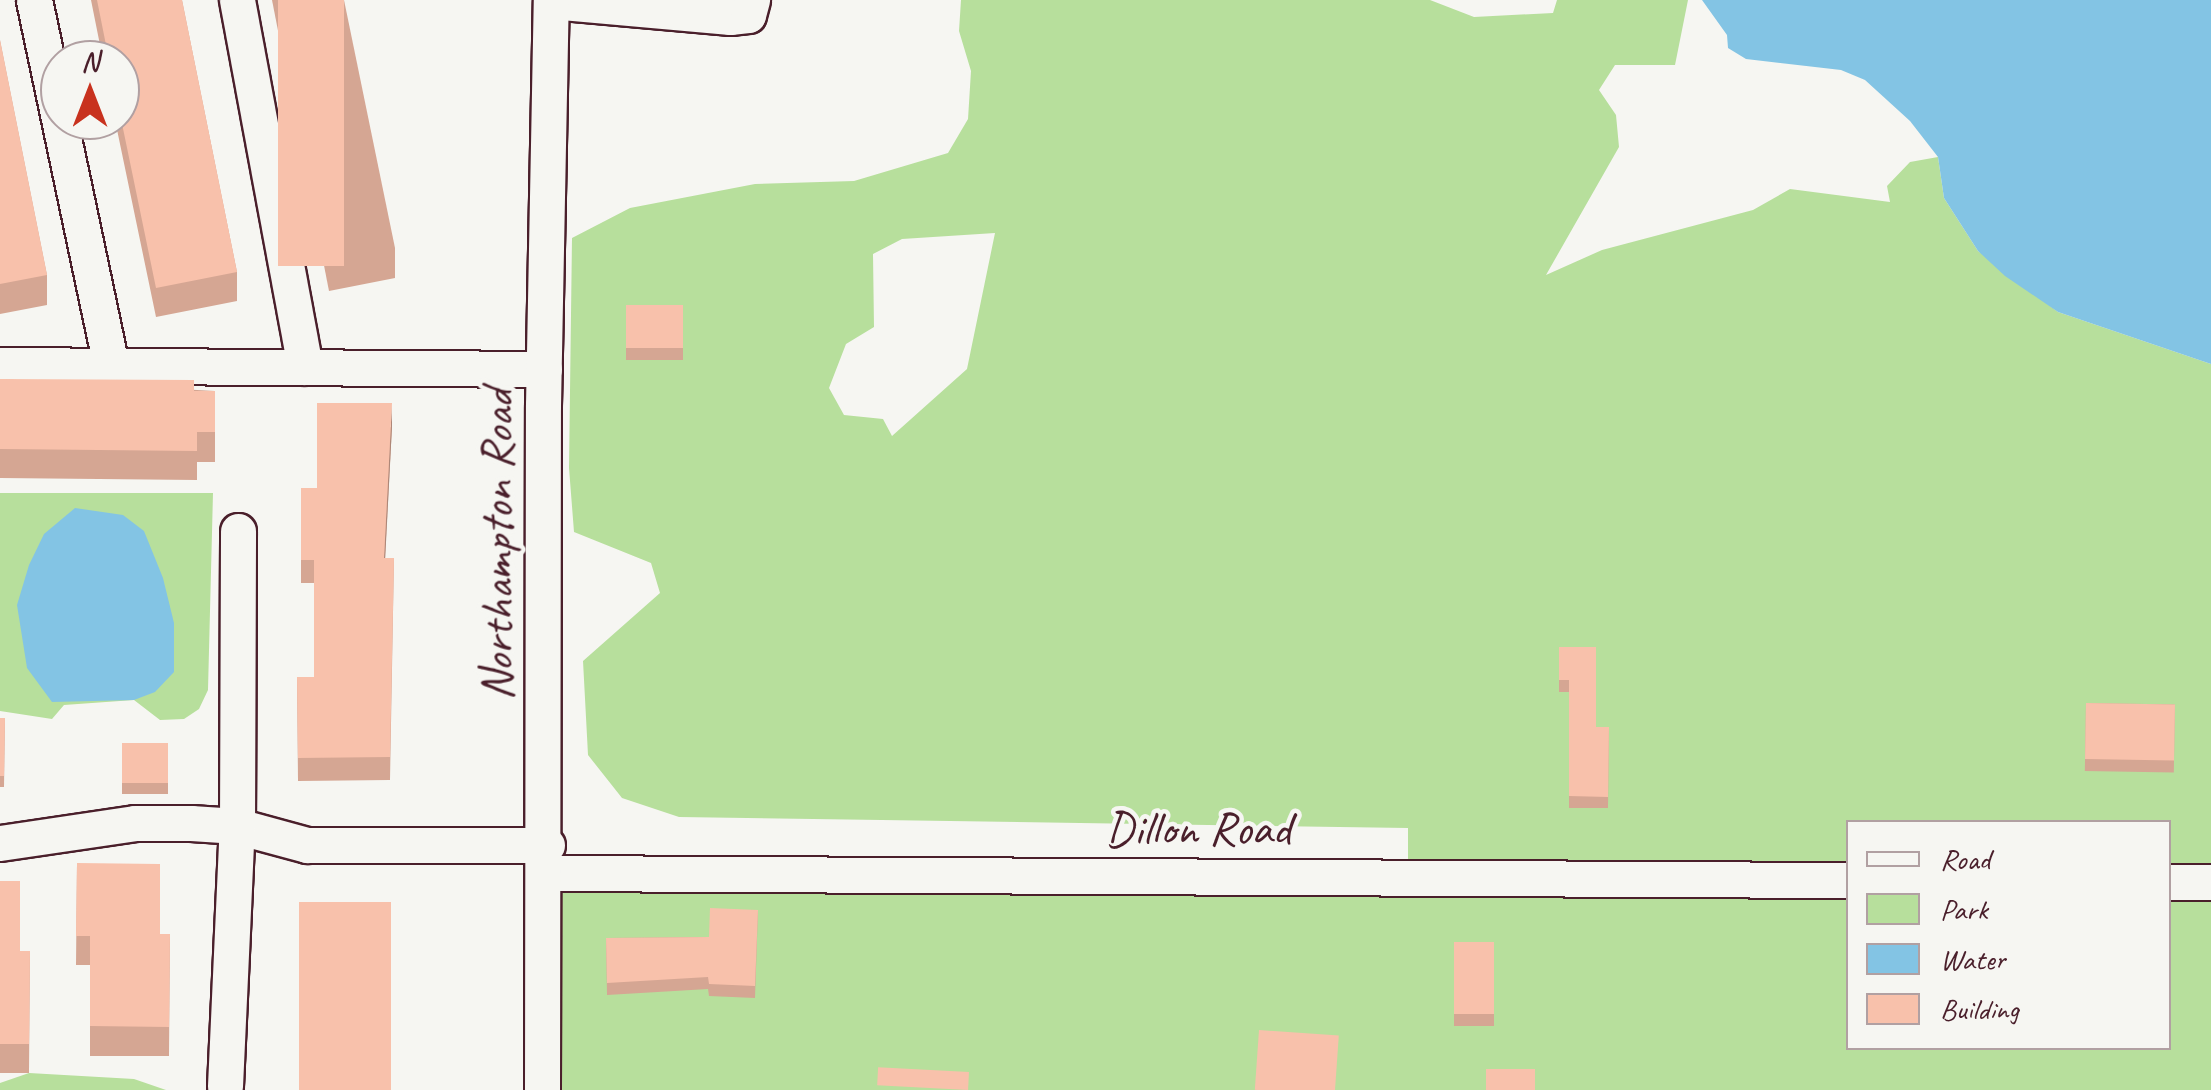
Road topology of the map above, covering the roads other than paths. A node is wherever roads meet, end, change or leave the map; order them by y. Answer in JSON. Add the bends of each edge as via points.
{"nodes":[{"id":1,"x":34,"y":0,"type":"edge"},
{"id":2,"x":237,"y":0,"type":"edge"},
{"id":3,"x":752,"y":0,"type":"edge"},
{"id":4,"x":551,"y":1,"type":"edge"},
{"id":5,"x":0,"y":365,"type":"edge"},
{"id":6,"x":111,"y":366,"type":"junction"},
{"id":7,"x":304,"y":367,"type":"junction"},
{"id":8,"x":544,"y":368,"type":"junction"},
{"id":9,"x":238,"y":531,"type":"dead end"},
{"id":10,"x":238,"y":826,"type":"junction"},
{"id":11,"x":0,"y":843,"type":"edge"},
{"id":12,"x":547,"y":859,"type":"junction"},
{"id":13,"x":1846,"y":880,"type":"edge"},
{"id":14,"x":2171,"y":882,"type":"edge"},
{"id":15,"x":2211,"y":882,"type":"edge"},
{"id":16,"x":225,"y":1086,"type":"dead end"},
{"id":17,"x":542,"y":1090,"type":"edge"}],
"edges":[{"from":1,"to":6,"type":"street"},
{"from":2,"to":7,"type":"street"},
{"from":3,"to":4,"type":"street","via":[[748,15],[730,17]]},
{"from":4,"to":8,"type":"street","name":"Northampton Road"},
{"from":5,"to":6,"type":"street"},
{"from":6,"to":7,"type":"street"},
{"from":7,"to":8,"type":"street"},
{"from":8,"to":12,"type":"street","name":"Northampton Road"},
{"from":9,"to":10,"type":"street"},
{"from":10,"to":11,"type":"street","name":"Dillon Road","via":[[135,823]]},
{"from":10,"to":12,"type":"street","name":"Dillon Road","via":[[308,845]]},
{"from":10,"to":16,"type":"street"},
{"from":12,"to":13,"type":"street","name":"Dillon Road"},
{"from":12,"to":17,"type":"street","name":"Northampton Road"},
{"from":14,"to":15,"type":"street"}]}
